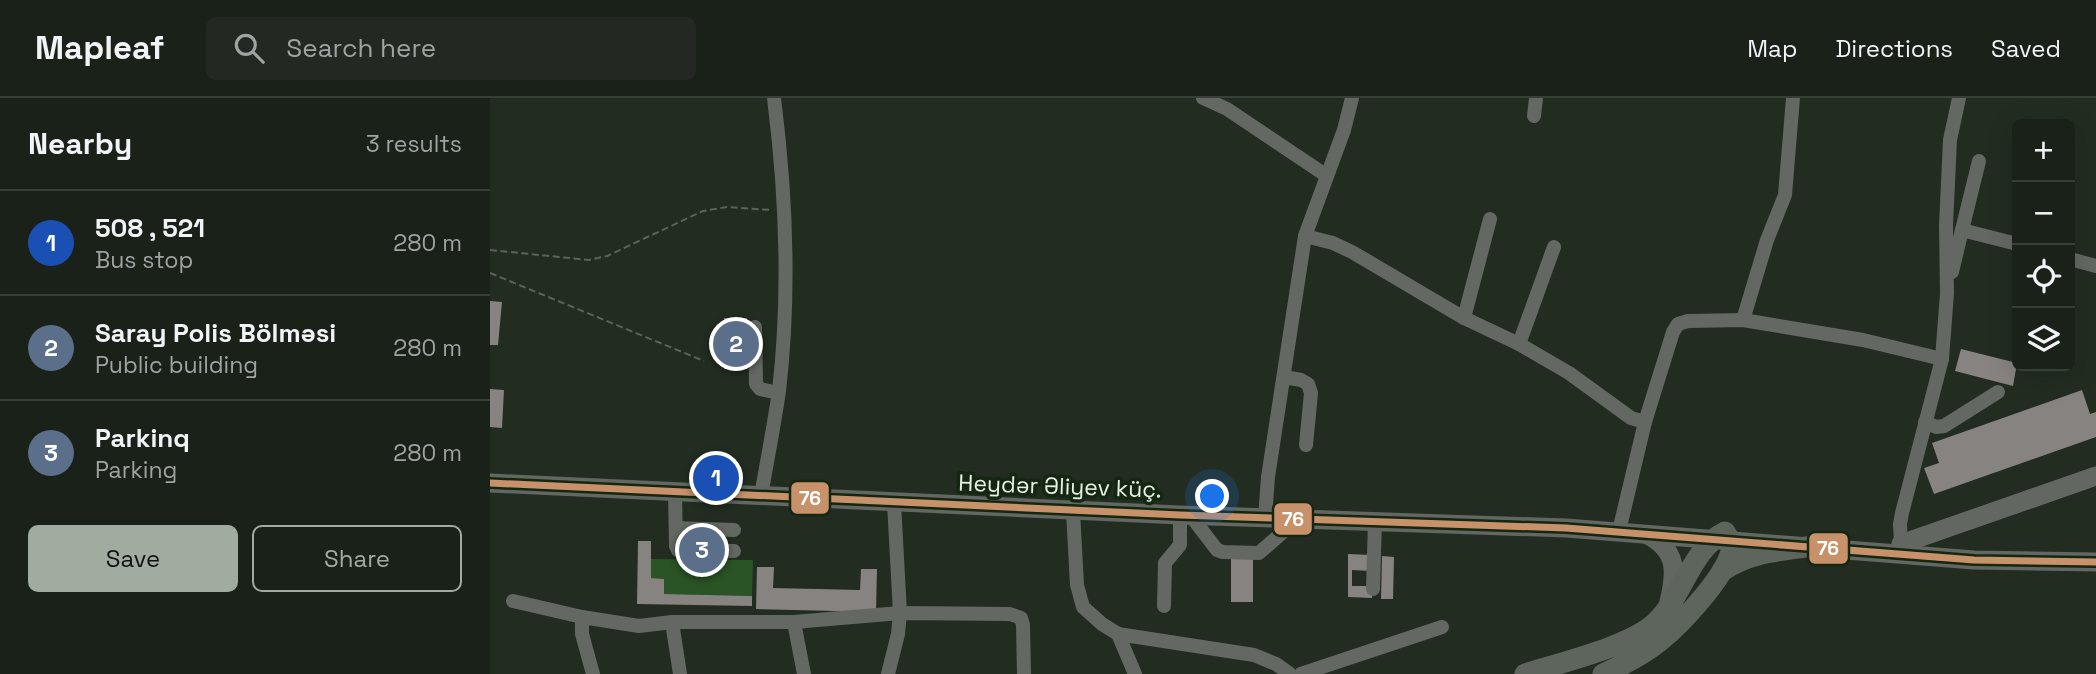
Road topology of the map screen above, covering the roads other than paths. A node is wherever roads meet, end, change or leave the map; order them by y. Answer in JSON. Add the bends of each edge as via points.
{"nodes":[{"id":1,"x":774,"y":98,"type":"edge"},
{"id":2,"x":1203,"y":98,"type":"edge"},
{"id":3,"x":1352,"y":98,"type":"edge"},
{"id":4,"x":1536,"y":98,"type":"edge"},
{"id":5,"x":1793,"y":98,"type":"edge"},
{"id":6,"x":1959,"y":98,"type":"edge"},
{"id":7,"x":1534,"y":116,"type":"dead end"},
{"id":8,"x":1979,"y":161,"type":"dead end"},
{"id":9,"x":1326,"y":176,"type":"junction"},
{"id":10,"x":1490,"y":219,"type":"dead end"},
{"id":11,"x":1962,"y":230,"type":"junction"},
{"id":12,"x":1305,"y":236,"type":"junction"},
{"id":13,"x":2012,"y":243,"type":"edge"},
{"id":14,"x":1554,"y":247,"type":"dead end"},
{"id":15,"x":2075,"y":260,"type":"edge"},
{"id":16,"x":2096,"y":266,"type":"edge"},
{"id":17,"x":1947,"y":293,"type":"junction"},
{"id":18,"x":1464,"y":318,"type":"junction"},
{"id":19,"x":1743,"y":320,"type":"junction"},
{"id":20,"x":755,"y":327,"type":"dead end"},
{"id":21,"x":1519,"y":344,"type":"junction"},
{"id":22,"x":1942,"y":359,"type":"junction"},
{"id":23,"x":1284,"y":377,"type":"junction"},
{"id":24,"x":1997,"y":392,"type":"dead end"},
{"id":25,"x":778,"y":393,"type":"junction"},
{"id":26,"x":1645,"y":422,"type":"junction"},
{"id":27,"x":1925,"y":422,"type":"junction"},
{"id":28,"x":1306,"y":445,"type":"dead end"},
{"id":29,"x":2096,"y":476,"type":"edge"},
{"id":30,"x":490,"y":483,"type":"edge"},
{"id":31,"x":676,"y":492,"type":"junction"},
{"id":32,"x":761,"y":496,"type":"junction"},
{"id":33,"x":894,"y":503,"type":"junction"},
{"id":34,"x":1073,"y":511,"type":"junction"},
{"id":35,"x":1185,"y":515,"type":"junction"},
{"id":36,"x":1265,"y":518,"type":"junction"},
{"id":37,"x":1299,"y":518,"type":"junction"},
{"id":38,"x":1376,"y":520,"type":"junction"},
{"id":39,"x":676,"y":528,"type":"junction"},
{"id":40,"x":734,"y":530,"type":"dead end"},
{"id":41,"x":1725,"y":532,"type":"junction"},
{"id":42,"x":1631,"y":533,"type":"junction"},
{"id":43,"x":1901,"y":544,"type":"junction"},
{"id":44,"x":1807,"y":547,"type":"junction"},
{"id":45,"x":734,"y":551,"type":"dead end"},
{"id":46,"x":2096,"y":560,"type":"edge"},
{"id":47,"x":1722,"y":571,"type":"junction"},
{"id":48,"x":1373,"y":589,"type":"dead end"},
{"id":49,"x":513,"y":601,"type":"dead end"},
{"id":50,"x":1164,"y":606,"type":"dead end"},
{"id":51,"x":1667,"y":608,"type":"junction"},
{"id":52,"x":900,"y":613,"type":"junction"},
{"id":53,"x":582,"y":617,"type":"junction"},
{"id":54,"x":672,"y":622,"type":"junction"},
{"id":55,"x":794,"y":622,"type":"junction"},
{"id":56,"x":1441,"y":627,"type":"dead end"},
{"id":57,"x":1118,"y":634,"type":"junction"},
{"id":58,"x":1535,"y":671,"type":"edge"},
{"id":59,"x":1612,"y":671,"type":"edge"},
{"id":60,"x":593,"y":674,"type":"edge"},
{"id":61,"x":680,"y":674,"type":"edge"},
{"id":62,"x":804,"y":674,"type":"edge"},
{"id":63,"x":888,"y":674,"type":"edge"},
{"id":64,"x":1024,"y":674,"type":"edge"},
{"id":65,"x":1135,"y":674,"type":"edge"},
{"id":66,"x":1290,"y":674,"type":"edge"},
{"id":67,"x":1301,"y":674,"type":"edge"},
{"id":68,"x":1520,"y":674,"type":"edge"}],
"edges":[{"from":1,"to":25,"type":"street","via":[[785,305]]},
{"from":2,"to":9,"type":"street","via":[[1227,109]]},
{"from":3,"to":9,"type":"street"},
{"from":4,"to":7,"type":"street"},
{"from":5,"to":19,"type":"street","via":[[1785,195]]},
{"from":6,"to":17,"type":"street","via":[[1948,168]]},
{"from":8,"to":11,"type":"street"},
{"from":9,"to":12,"type":"street"},
{"from":10,"to":18,"type":"street"},
{"from":11,"to":13,"type":"street"},
{"from":11,"to":17,"type":"street"},
{"from":12,"to":18,"type":"street","via":[[1352,252]]},
{"from":12,"to":23,"type":"street"},
{"from":14,"to":21,"type":"street"},
{"from":15,"to":16,"type":"street"},
{"from":17,"to":22,"type":"street"},
{"from":18,"to":21,"type":"street"},
{"from":19,"to":22,"type":"street"},
{"from":19,"to":26,"type":"street","via":[[1678,324]]},
{"from":20,"to":25,"type":"street","via":[[757,384]]},
{"from":21,"to":26,"type":"street","via":[[1631,418]]},
{"from":22,"to":27,"type":"street"},
{"from":23,"to":28,"type":"street","via":[[1308,384],[1311,393]]},
{"from":23,"to":36,"type":"street"},
{"from":24,"to":27,"type":"street","via":[[1944,426]]},
{"from":25,"to":32,"type":"street"},
{"from":26,"to":42,"type":"street"},
{"from":27,"to":43,"type":"street","via":[[1902,513]]},
{"from":29,"to":43,"type":"main road"},
{"from":30,"to":31,"type":"main road","name":"Heydər Əliyev küç."},
{"from":31,"to":32,"type":"main road","name":"Heydər Əliyev küç."},
{"from":31,"to":39,"type":"street"},
{"from":32,"to":33,"type":"main road","name":"Heydər Əliyev küç."},
{"from":33,"to":34,"type":"main road","name":"Heydər Əliyev küç."},
{"from":33,"to":52,"type":"street"},
{"from":34,"to":35,"type":"main road","name":"Heydər Əliyev küç."},
{"from":34,"to":57,"type":"street","via":[[1077,584],[1083,607]]},
{"from":35,"to":36,"type":"main road","name":"Heydər Əliyev küç."},
{"from":35,"to":37,"type":"street","via":[[1217,550],[1259,553]]},
{"from":35,"to":50,"type":"street","via":[[1180,545],[1164,563]]},
{"from":36,"to":37,"type":"main road","name":"Heydər Əliyev küç."},
{"from":37,"to":38,"type":"main road","name":"Heydər Əliyev küç."},
{"from":38,"to":42,"type":"main road","name":"Heydər Əliyev küç."},
{"from":38,"to":48,"type":"street"},
{"from":39,"to":40,"type":"street"},
{"from":39,"to":45,"type":"street","via":[[678,550]]},
{"from":41,"to":42,"type":"main road"},
{"from":41,"to":43,"type":"main road"},
{"from":41,"to":47,"type":"highway","via":[[1732,548]]},
{"from":41,"to":51,"type":"highway","via":[[1707,545]]},
{"from":42,"to":44,"type":"main road"},
{"from":42,"to":51,"type":"main road","via":[[1663,545],[1669,553],[1674,565]]},
{"from":43,"to":46,"type":"main road"},
{"from":44,"to":46,"type":"main road","via":[[1974,560]]},
{"from":44,"to":47,"type":"highway","via":[[1755,554]]},
{"from":47,"to":59,"type":"highway","via":[[1661,640]]},
{"from":49,"to":53,"type":"street"},
{"from":51,"to":58,"type":"highway","via":[[1638,634]]},
{"from":52,"to":55,"type":"street"},
{"from":52,"to":63,"type":"street"},
{"from":52,"to":64,"type":"street","via":[[1010,614],[1021,618]]},
{"from":53,"to":54,"type":"street","via":[[639,626]]},
{"from":53,"to":60,"type":"street"},
{"from":54,"to":55,"type":"street"},
{"from":54,"to":61,"type":"street"},
{"from":55,"to":62,"type":"street"},
{"from":56,"to":67,"type":"street"},
{"from":57,"to":65,"type":"street"},
{"from":57,"to":66,"type":"street","via":[[1254,655]]},
{"from":58,"to":68,"type":"highway"}]}
